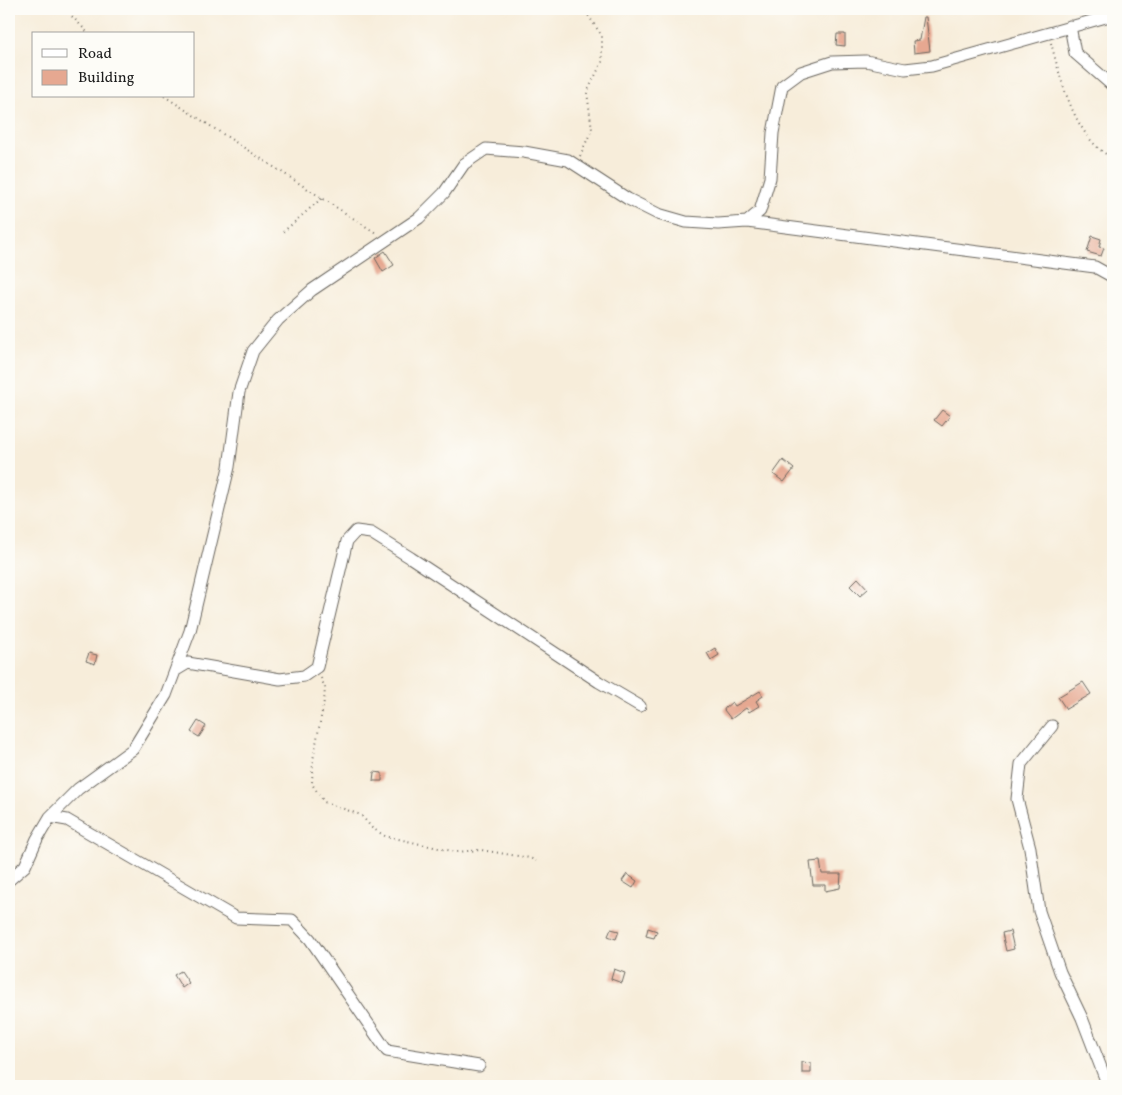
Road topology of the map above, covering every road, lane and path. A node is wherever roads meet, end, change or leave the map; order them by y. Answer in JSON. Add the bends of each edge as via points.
{"nodes":[{"id":1,"x":65,"y":9,"type":"edge"},
{"id":2,"x":584,"y":9,"type":"edge"},
{"id":3,"x":1113,"y":15,"type":"edge"},
{"id":4,"x":1070,"y":26,"type":"junction"},
{"id":5,"x":87,"y":32,"type":"edge"},
{"id":6,"x":1048,"y":33,"type":"junction"},
{"id":7,"x":1113,"y":86,"type":"edge"},
{"id":8,"x":167,"y":98,"type":"edge"},
{"id":9,"x":1113,"y":158,"type":"edge"},
{"id":10,"x":576,"y":165,"type":"junction"},
{"id":11,"x":322,"y":198,"type":"junction"},
{"id":12,"x":747,"y":222,"type":"junction"},
{"id":13,"x":283,"y":232,"type":"dead end"},
{"id":14,"x":386,"y":240,"type":"junction"},
{"id":15,"x":1113,"y":277,"type":"edge"},
{"id":16,"x":317,"y":667,"type":"junction"},
{"id":17,"x":178,"y":669,"type":"junction"},
{"id":18,"x":640,"y":706,"type":"dead end"},
{"id":19,"x":1052,"y":726,"type":"dead end"},
{"id":20,"x":50,"y":817,"type":"junction"},
{"id":21,"x":536,"y":861,"type":"dead end"},
{"id":22,"x":9,"y":880,"type":"edge"},
{"id":23,"x":479,"y":1066,"type":"dead end"},
{"id":24,"x":1108,"y":1086,"type":"edge"}],
"edges":[{"from":1,"to":5,"type":"path"},
{"from":2,"to":10,"type":"path","via":[[602,36],[602,62],[587,92],[592,129]]},
{"from":3,"to":4,"type":"street"},
{"from":4,"to":6,"type":"street"},
{"from":4,"to":7,"type":"street","via":[[1075,53]]},
{"from":6,"to":9,"type":"path","via":[[1068,103],[1092,143]]},
{"from":6,"to":12,"type":"street","via":[[932,66],[905,69],[866,61],[832,62],[801,72],[782,86],[773,134],[770,178],[760,211]]},
{"from":8,"to":11,"type":"path"},
{"from":10,"to":12,"type":"street","via":[[628,199],[658,214],[686,222]]},
{"from":10,"to":14,"type":"street","via":[[568,160],[524,152],[486,149],[464,164],[444,193],[419,218]]},
{"from":11,"to":13,"type":"path"},
{"from":11,"to":14,"type":"path"},
{"from":12,"to":15,"type":"street","via":[[1095,267]]},
{"from":14,"to":17,"type":"street","via":[[312,290],[278,320],[253,351],[239,392],[229,467]]},
{"from":16,"to":17,"type":"street","via":[[304,676],[280,679],[188,663]]},
{"from":16,"to":18,"type":"street","via":[[347,541],[356,532],[371,533]]},
{"from":16,"to":21,"type":"path","via":[[325,688],[312,760],[312,784],[324,802],[361,815],[372,828],[385,836],[456,852],[481,850]]},
{"from":17,"to":20,"type":"street","via":[[133,749],[78,789]]},
{"from":19,"to":24,"type":"street","via":[[1021,764],[1017,799],[1030,848],[1039,911],[1060,972]]},
{"from":20,"to":22,"type":"street","via":[[26,866]]},
{"from":20,"to":23,"type":"street","via":[[67,820],[236,918],[292,920],[310,938],[387,1050]]}]}
